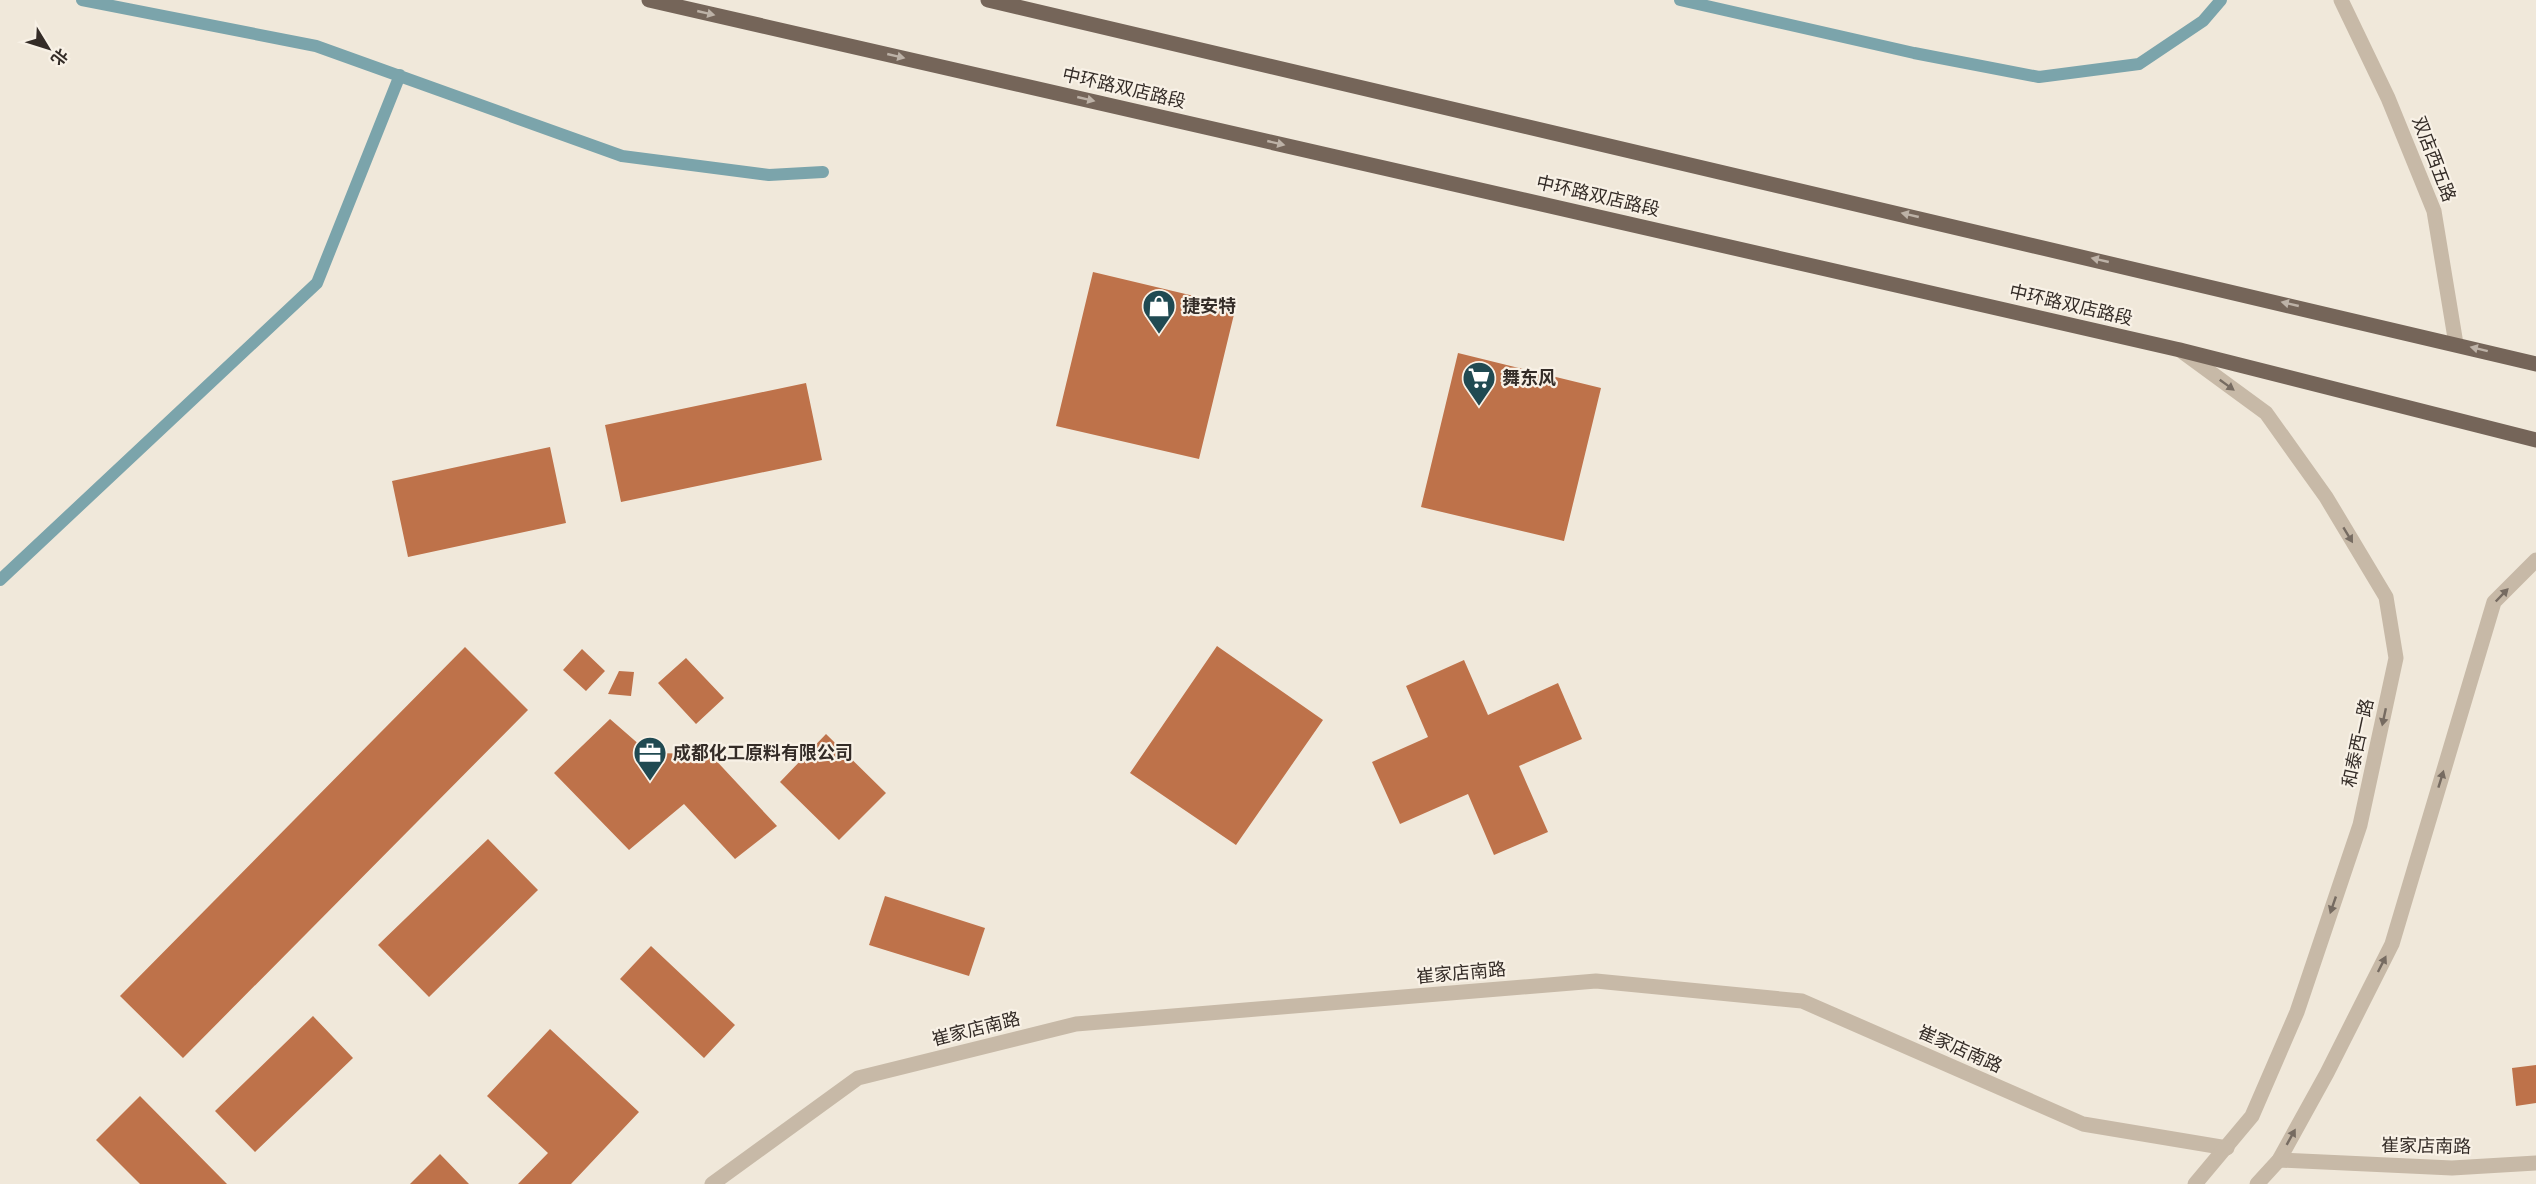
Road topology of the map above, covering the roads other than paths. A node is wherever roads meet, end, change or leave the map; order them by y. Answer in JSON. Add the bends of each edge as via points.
{"nodes":[{"id":1,"x":649,"y":0,"type":"edge"},
{"id":2,"x":988,"y":0,"type":"edge"},
{"id":3,"x":2341,"y":0,"type":"edge"},
{"id":4,"x":2456,"y":344,"type":"junction"},
{"id":5,"x":2180,"y":350,"type":"junction"},
{"id":6,"x":2536,"y":364,"type":"edge"},
{"id":7,"x":2536,"y":440,"type":"edge"},
{"id":8,"x":2536,"y":560,"type":"edge"},
{"id":9,"x":2227,"y":1148,"type":"junction"},
{"id":10,"x":2279,"y":1160,"type":"junction"},
{"id":11,"x":2536,"y":1162,"type":"edge"},
{"id":12,"x":712,"y":1184,"type":"edge"},
{"id":13,"x":2195,"y":1184,"type":"edge"},
{"id":14,"x":2257,"y":1184,"type":"edge"}],
"edges":[{"from":1,"to":5,"type":"main road","name":"中环路双店路段","one_way":true},
{"from":4,"to":2,"type":"main road","one_way":true},
{"from":3,"to":4,"type":"street","name":"双店西五路","via":[[2388,98],[2434,211]]},
{"from":6,"to":4,"type":"main road","one_way":true},
{"from":5,"to":7,"type":"main road","name":"中环路双店路段"},
{"from":5,"to":9,"type":"street","name":"和泰西一路","one_way":true,"via":[[2266,413],[2326,497],[2386,597],[2396,658],[2360,825],[2296,1012],[2252,1116]]},
{"from":10,"to":8,"type":"street","one_way":true,"via":[[2392,944],[2494,602]]},
{"from":9,"to":12,"type":"street","name":"崔家店南路","via":[[2083,1124],[1802,1001],[1596,981],[1076,1024],[858,1078]]},
{"from":9,"to":13,"type":"street","name":"和泰西一路"},
{"from":10,"to":11,"type":"street","name":"崔家店南路","via":[[2452,1168]]},
{"from":10,"to":14,"type":"street"}]}
